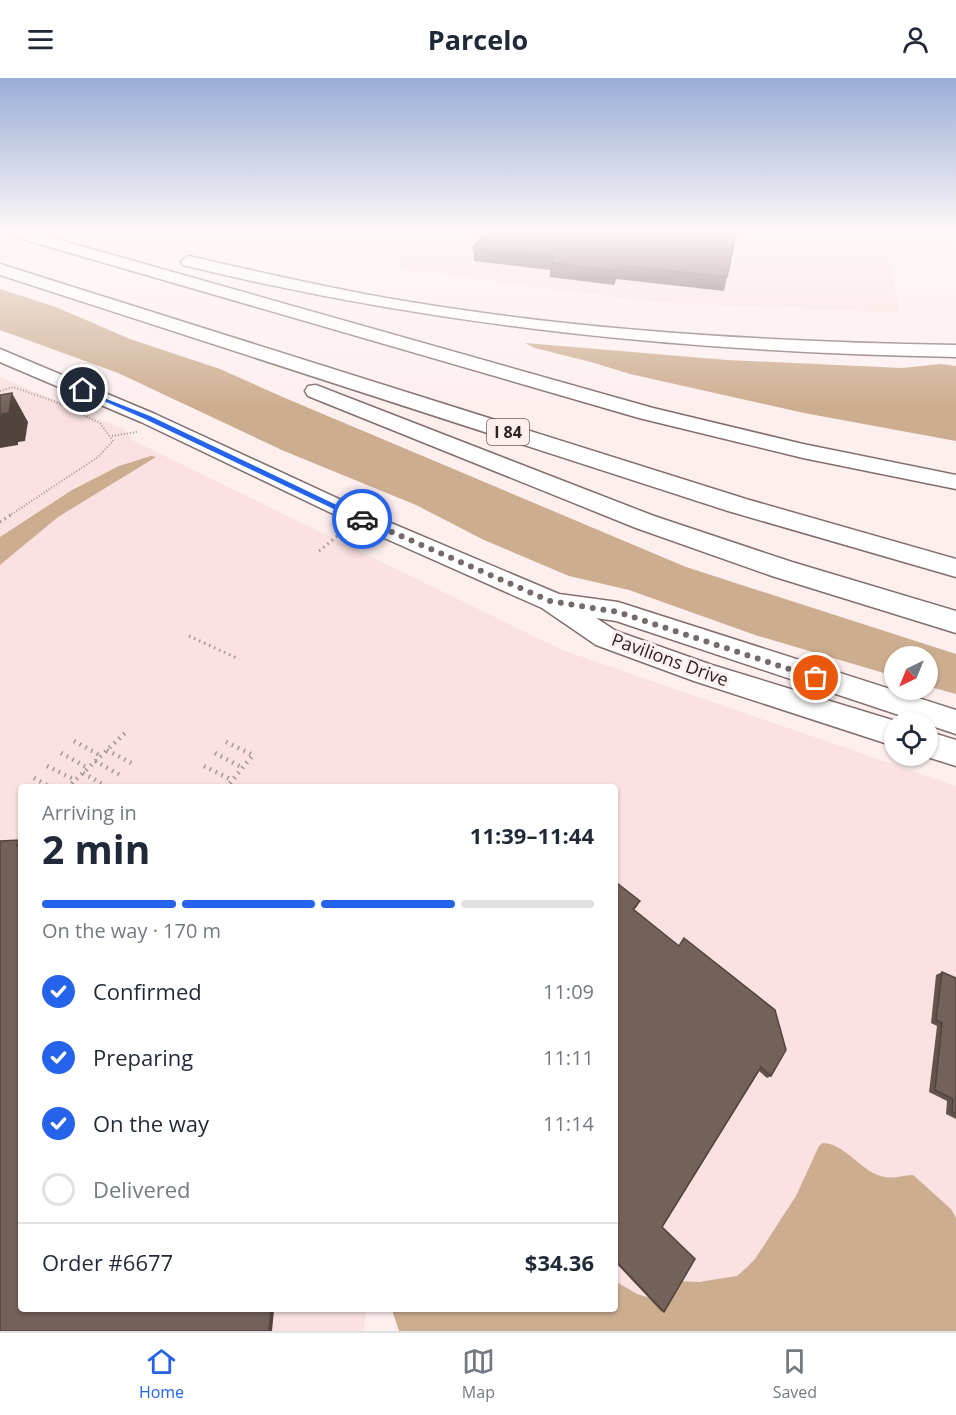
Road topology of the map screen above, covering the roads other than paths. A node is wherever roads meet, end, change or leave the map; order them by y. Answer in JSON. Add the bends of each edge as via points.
{"nodes":[{"id":1,"x":65,"y":289,"type":"edge"},
{"id":2,"x":67,"y":289,"type":"edge"},
{"id":3,"x":110,"y":289,"type":"edge"},
{"id":4,"x":215,"y":289,"type":"edge"},
{"id":5,"x":260,"y":289,"type":"edge"},
{"id":6,"x":323,"y":289,"type":"edge"},
{"id":7,"x":956,"y":351,"type":"edge"},
{"id":8,"x":0,"y":355,"type":"edge"},
{"id":9,"x":956,"y":465,"type":"edge"},
{"id":10,"x":956,"y":482,"type":"edge"},
{"id":11,"x":956,"y":547,"type":"edge"},
{"id":12,"x":956,"y":568,"type":"edge"},
{"id":13,"x":550,"y":601,"type":"junction"},
{"id":14,"x":956,"y":622,"type":"edge"},
{"id":15,"x":793,"y":671,"type":"junction"},
{"id":16,"x":763,"y":692,"type":"junction"},
{"id":17,"x":956,"y":722,"type":"edge"},
{"id":18,"x":884,"y":730,"type":"edge"},
{"id":19,"x":938,"y":747,"type":"edge"},
{"id":20,"x":956,"y":753,"type":"edge"}],
"edges":[{"from":1,"to":14,"type":"highway","via":[[100,309],[607,507],[772,565]]},
{"from":2,"to":12,"type":"highway","number":"I 84","via":[[737,506]]},
{"from":3,"to":11,"type":"highway","via":[[784,500]]},
{"from":4,"to":10,"type":"highway","via":[[647,413]]},
{"from":5,"to":9,"type":"highway","via":[[640,396]]},
{"from":6,"to":7,"type":"highway","via":[[391,304],[548,327],[730,344]]},
{"from":8,"to":13,"type":"street","name":"Pavilions Drive"},
{"from":13,"to":15,"type":"street","name":"Pavilions Drive","via":[[618,612]]},
{"from":13,"to":16,"type":"street","name":"Pavilions Drive","via":[[606,638]]},
{"from":15,"to":16,"type":"street"},
{"from":15,"to":17,"type":"street","name":"Pavilions Drive"},
{"from":16,"to":18,"type":"street","name":"Pavilions Drive"},
{"from":19,"to":20,"type":"street"}]}
